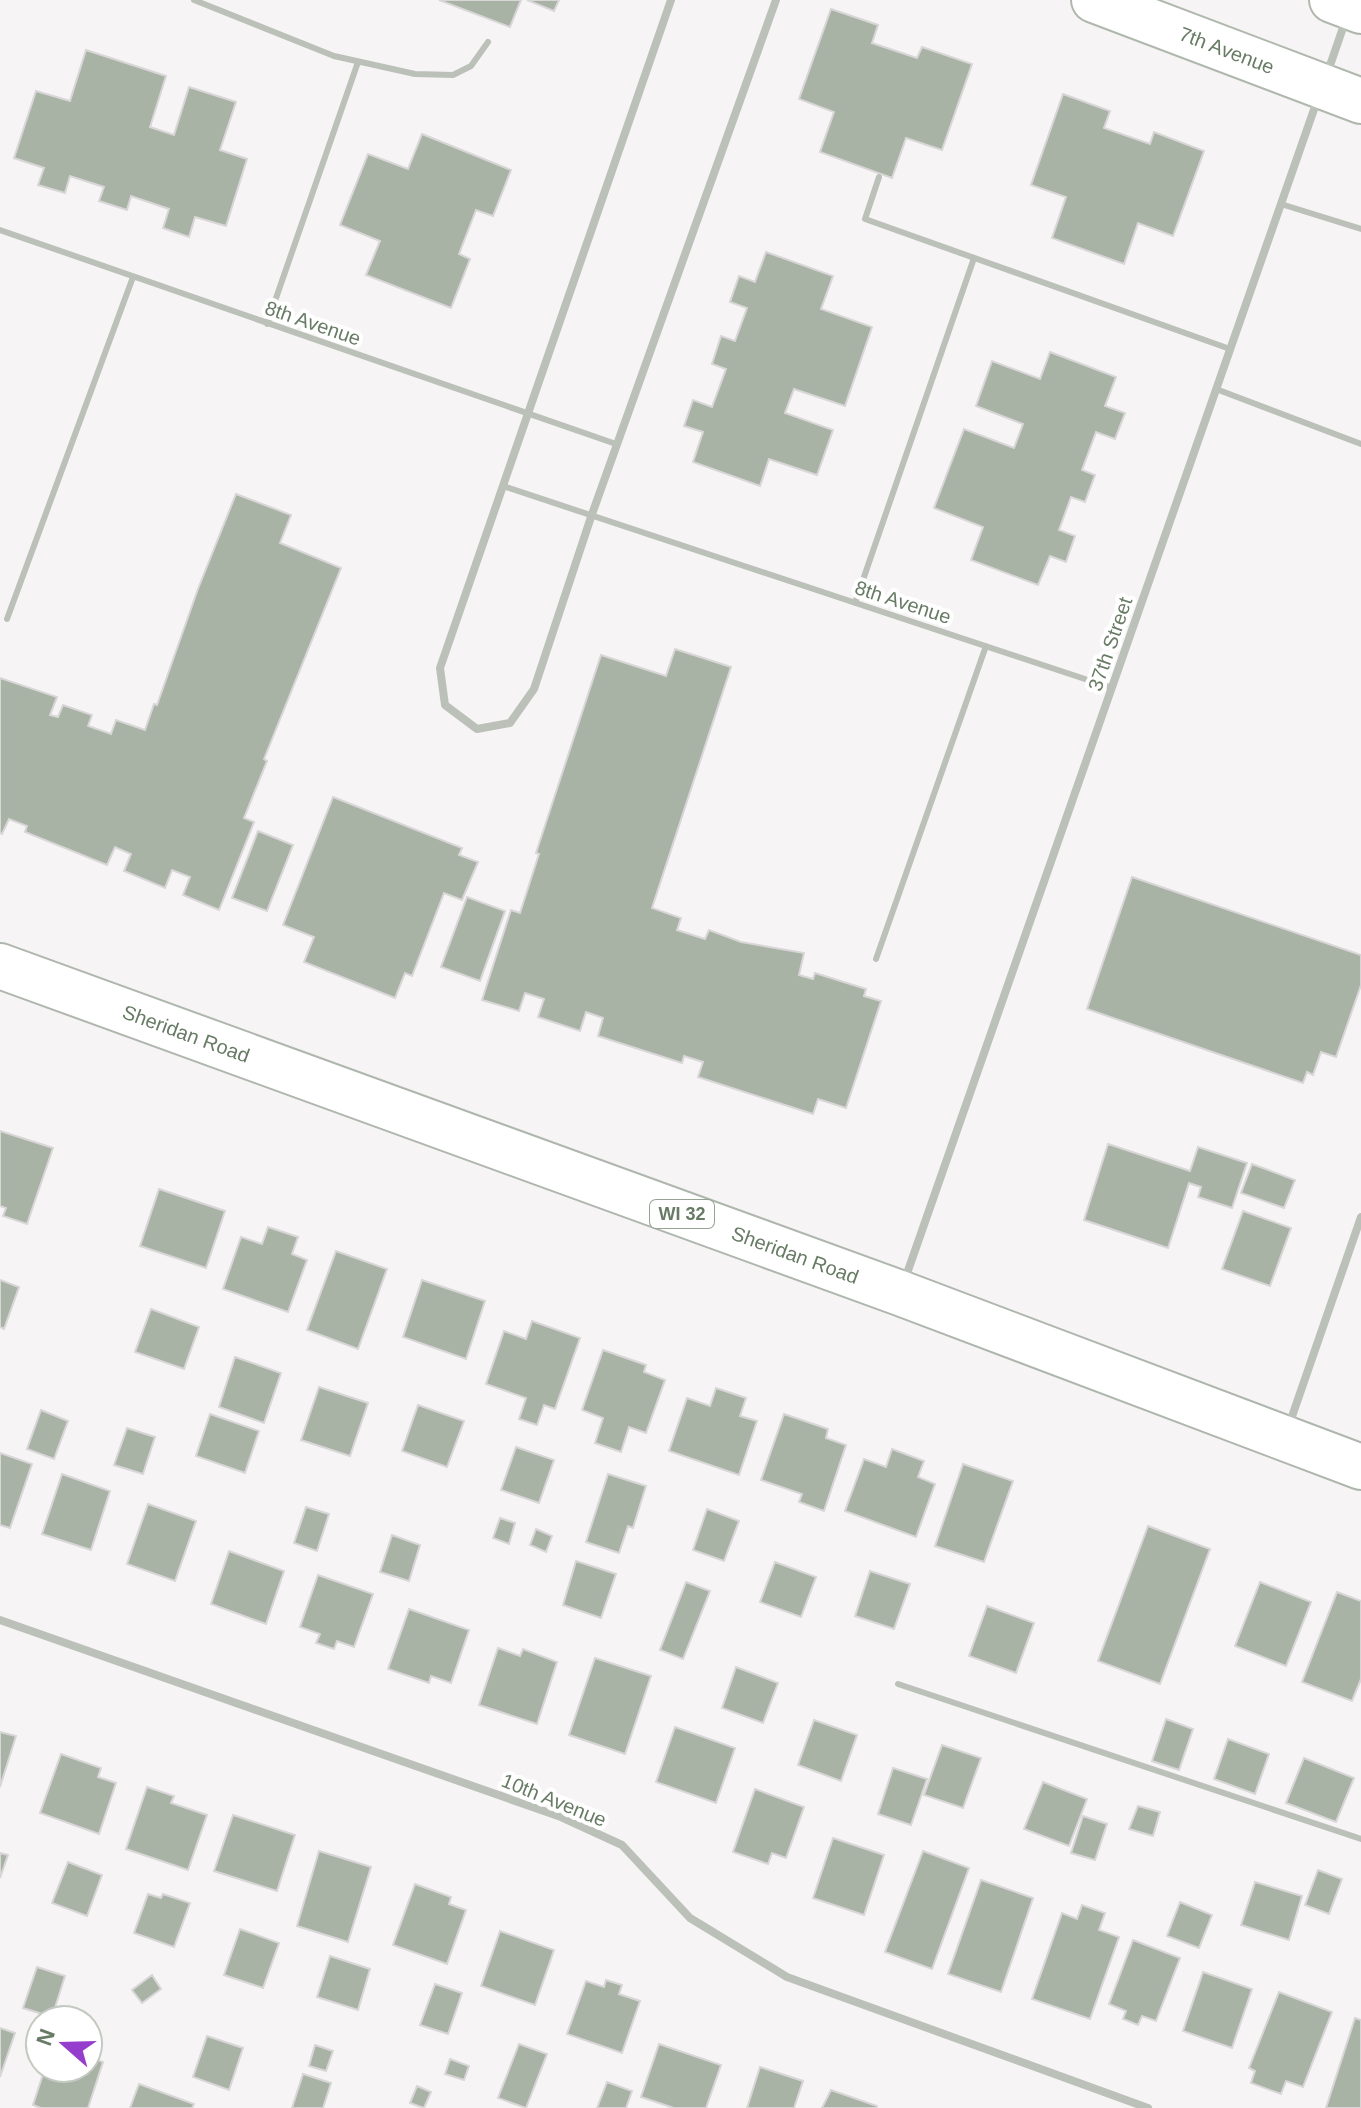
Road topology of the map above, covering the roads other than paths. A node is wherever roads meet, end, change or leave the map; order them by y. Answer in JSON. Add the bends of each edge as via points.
{"nodes":[{"id":1,"x":194,"y":0,"type":"edge"},
{"id":2,"x":671,"y":0,"type":"edge"},
{"id":3,"x":776,"y":0,"type":"edge"},
{"id":4,"x":1094,"y":0,"type":"edge"},
{"id":5,"x":1348,"y":6,"type":"edge"},
{"id":6,"x":488,"y":42,"type":"dead end"},
{"id":7,"x":358,"y":62,"type":"junction"},
{"id":8,"x":1342,"y":94,"type":"edge"},
{"id":9,"x":879,"y":177,"type":"dead end"},
{"id":10,"x":1281,"y":204,"type":"junction"},
{"id":11,"x":1361,"y":229,"type":"edge"},
{"id":12,"x":0,"y":230,"type":"edge"},
{"id":13,"x":974,"y":258,"type":"junction"},
{"id":14,"x":133,"y":277,"type":"junction"},
{"id":15,"x":267,"y":324,"type":"junction"},
{"id":16,"x":1230,"y":349,"type":"junction"},
{"id":17,"x":1216,"y":389,"type":"junction"},
{"id":18,"x":526,"y":414,"type":"junction"},
{"id":19,"x":616,"y":444,"type":"junction"},
{"id":20,"x":1361,"y":444,"type":"edge"},
{"id":21,"x":503,"y":486,"type":"junction"},
{"id":22,"x":591,"y":517,"type":"junction"},
{"id":23,"x":855,"y":603,"type":"junction"},
{"id":24,"x":7,"y":619,"type":"dead end"},
{"id":25,"x":986,"y":646,"type":"junction"},
{"id":26,"x":1112,"y":688,"type":"junction"},
{"id":27,"x":876,"y":959,"type":"dead end"},
{"id":28,"x":0,"y":966,"type":"edge"},
{"id":29,"x":1361,"y":1217,"type":"edge"},
{"id":30,"x":900,"y":1293,"type":"junction"},
{"id":31,"x":1285,"y":1438,"type":"junction"},
{"id":32,"x":1361,"y":1467,"type":"edge"},
{"id":33,"x":0,"y":1620,"type":"edge"},
{"id":34,"x":898,"y":1684,"type":"dead end"},
{"id":35,"x":1361,"y":1839,"type":"edge"},
{"id":36,"x":1148,"y":2108,"type":"edge"}],
"edges":[{"from":1,"to":7,"type":"lane"},
{"from":2,"to":18,"type":"street"},
{"from":3,"to":19,"type":"street"},
{"from":4,"to":8,"type":"main road","name":"7th Avenue"},
{"from":5,"to":8,"type":"street","name":"37th Street"},
{"from":6,"to":7,"type":"lane","via":[[471,66],[453,75],[415,74]]},
{"from":7,"to":15,"type":"lane"},
{"from":8,"to":10,"type":"street","name":"37th Street"},
{"from":9,"to":13,"type":"lane","via":[[865,219]]},
{"from":10,"to":11,"type":"lane"},
{"from":10,"to":16,"type":"street","name":"37th Street"},
{"from":12,"to":14,"type":"lane","name":"8th Avenue"},
{"from":13,"to":16,"type":"lane"},
{"from":13,"to":23,"type":"lane"},
{"from":14,"to":15,"type":"lane","name":"8th Avenue"},
{"from":14,"to":24,"type":"lane"},
{"from":15,"to":18,"type":"lane","name":"8th Avenue"},
{"from":16,"to":17,"type":"street","name":"37th Street"},
{"from":17,"to":20,"type":"lane"},
{"from":17,"to":26,"type":"street","name":"37th Street"},
{"from":18,"to":19,"type":"lane","name":"8th Avenue"},
{"from":18,"to":21,"type":"street"},
{"from":19,"to":22,"type":"street"},
{"from":21,"to":22,"type":"lane","name":"8th Avenue"},
{"from":21,"to":22,"type":"street","via":[[440,668],[445,705],[477,729],[510,723],[534,689]]},
{"from":22,"to":23,"type":"lane","name":"8th Avenue"},
{"from":23,"to":25,"type":"lane","name":"8th Avenue"},
{"from":25,"to":26,"type":"lane","name":"8th Avenue"},
{"from":25,"to":27,"type":"lane"},
{"from":26,"to":30,"type":"street","name":"37th Street"},
{"from":28,"to":30,"type":"main road","name":"Sheridan Road","number":"WI 32"},
{"from":29,"to":31,"type":"street"},
{"from":30,"to":31,"type":"main road","name":"Sheridan Road","number":"WI 32"},
{"from":31,"to":32,"type":"main road","name":"Sheridan Road","number":"WI 32"},
{"from":33,"to":36,"type":"street","name":"10th Avenue","via":[[561,1817],[622,1845],[690,1918],[787,1977]]},
{"from":34,"to":35,"type":"lane"}]}
